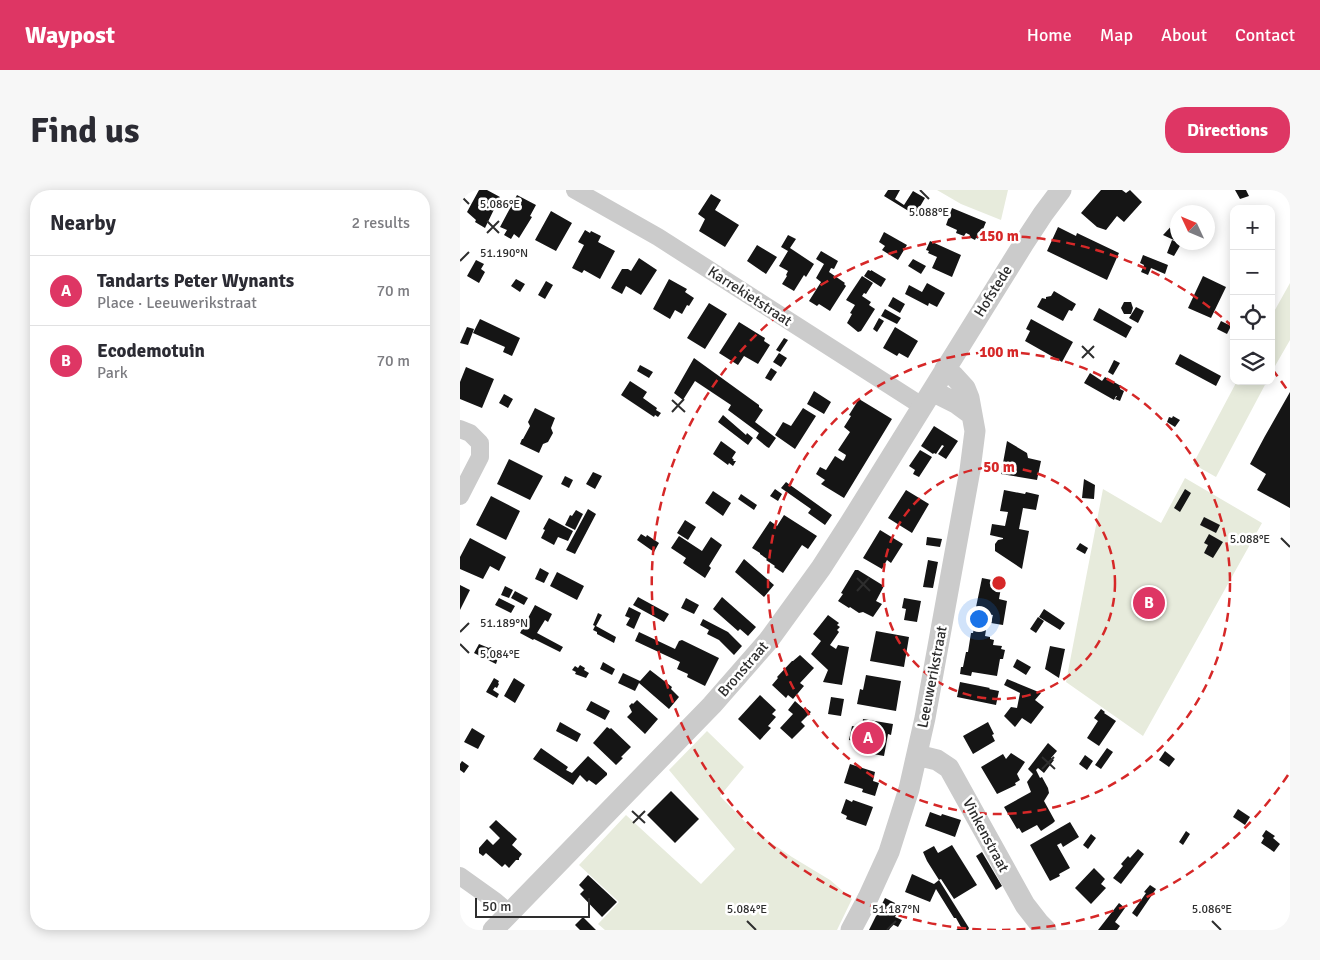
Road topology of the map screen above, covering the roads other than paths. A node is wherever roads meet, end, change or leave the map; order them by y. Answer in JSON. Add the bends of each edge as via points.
{"nodes":[{"id":1,"x":575,"y":190,"type":"edge"},
{"id":2,"x":1061,"y":190,"type":"edge"},
{"id":3,"x":945,"y":369,"type":"junction"},
{"id":4,"x":927,"y":399,"type":"junction"},
{"id":5,"x":971,"y":414,"type":"junction"},
{"id":6,"x":460,"y":429,"type":"edge"},
{"id":7,"x":460,"y":496,"type":"edge"},
{"id":8,"x":917,"y":755,"type":"junction"},
{"id":9,"x":460,"y":876,"type":"edge"},
{"id":10,"x":509,"y":913,"type":"junction"},
{"id":11,"x":493,"y":930,"type":"edge"},
{"id":12,"x":851,"y":930,"type":"edge"},
{"id":13,"x":1046,"y":930,"type":"edge"}],
"edges":[{"from":1,"to":4,"type":"street","name":"Karrekietstraat"},
{"from":2,"to":3,"type":"street","name":"Hofstede"},
{"from":3,"to":4,"type":"street","name":"Bronstraat"},
{"from":3,"to":5,"type":"street","name":"Leeuwerikstraat","via":[[965,388]]},
{"from":4,"to":5,"type":"street","via":[[956,403]]},
{"from":4,"to":10,"type":"street","name":"Bronstraat","via":[[821,568],[768,641],[712,705]]},
{"from":5,"to":8,"type":"street","name":"Leeuwerikstraat","via":[[974,431],[970,470]]},
{"from":6,"to":7,"type":"street","via":[[480,443],[480,457]]},
{"from":8,"to":12,"type":"street","name":"Leeuwerikstraat","via":[[888,852]]},
{"from":8,"to":13,"type":"street","name":"Vinkenstraat","via":[[937,760],[949,768],[1025,905]]},
{"from":9,"to":10,"type":"street"},
{"from":10,"to":11,"type":"street","name":"Bronstraat"}]}
